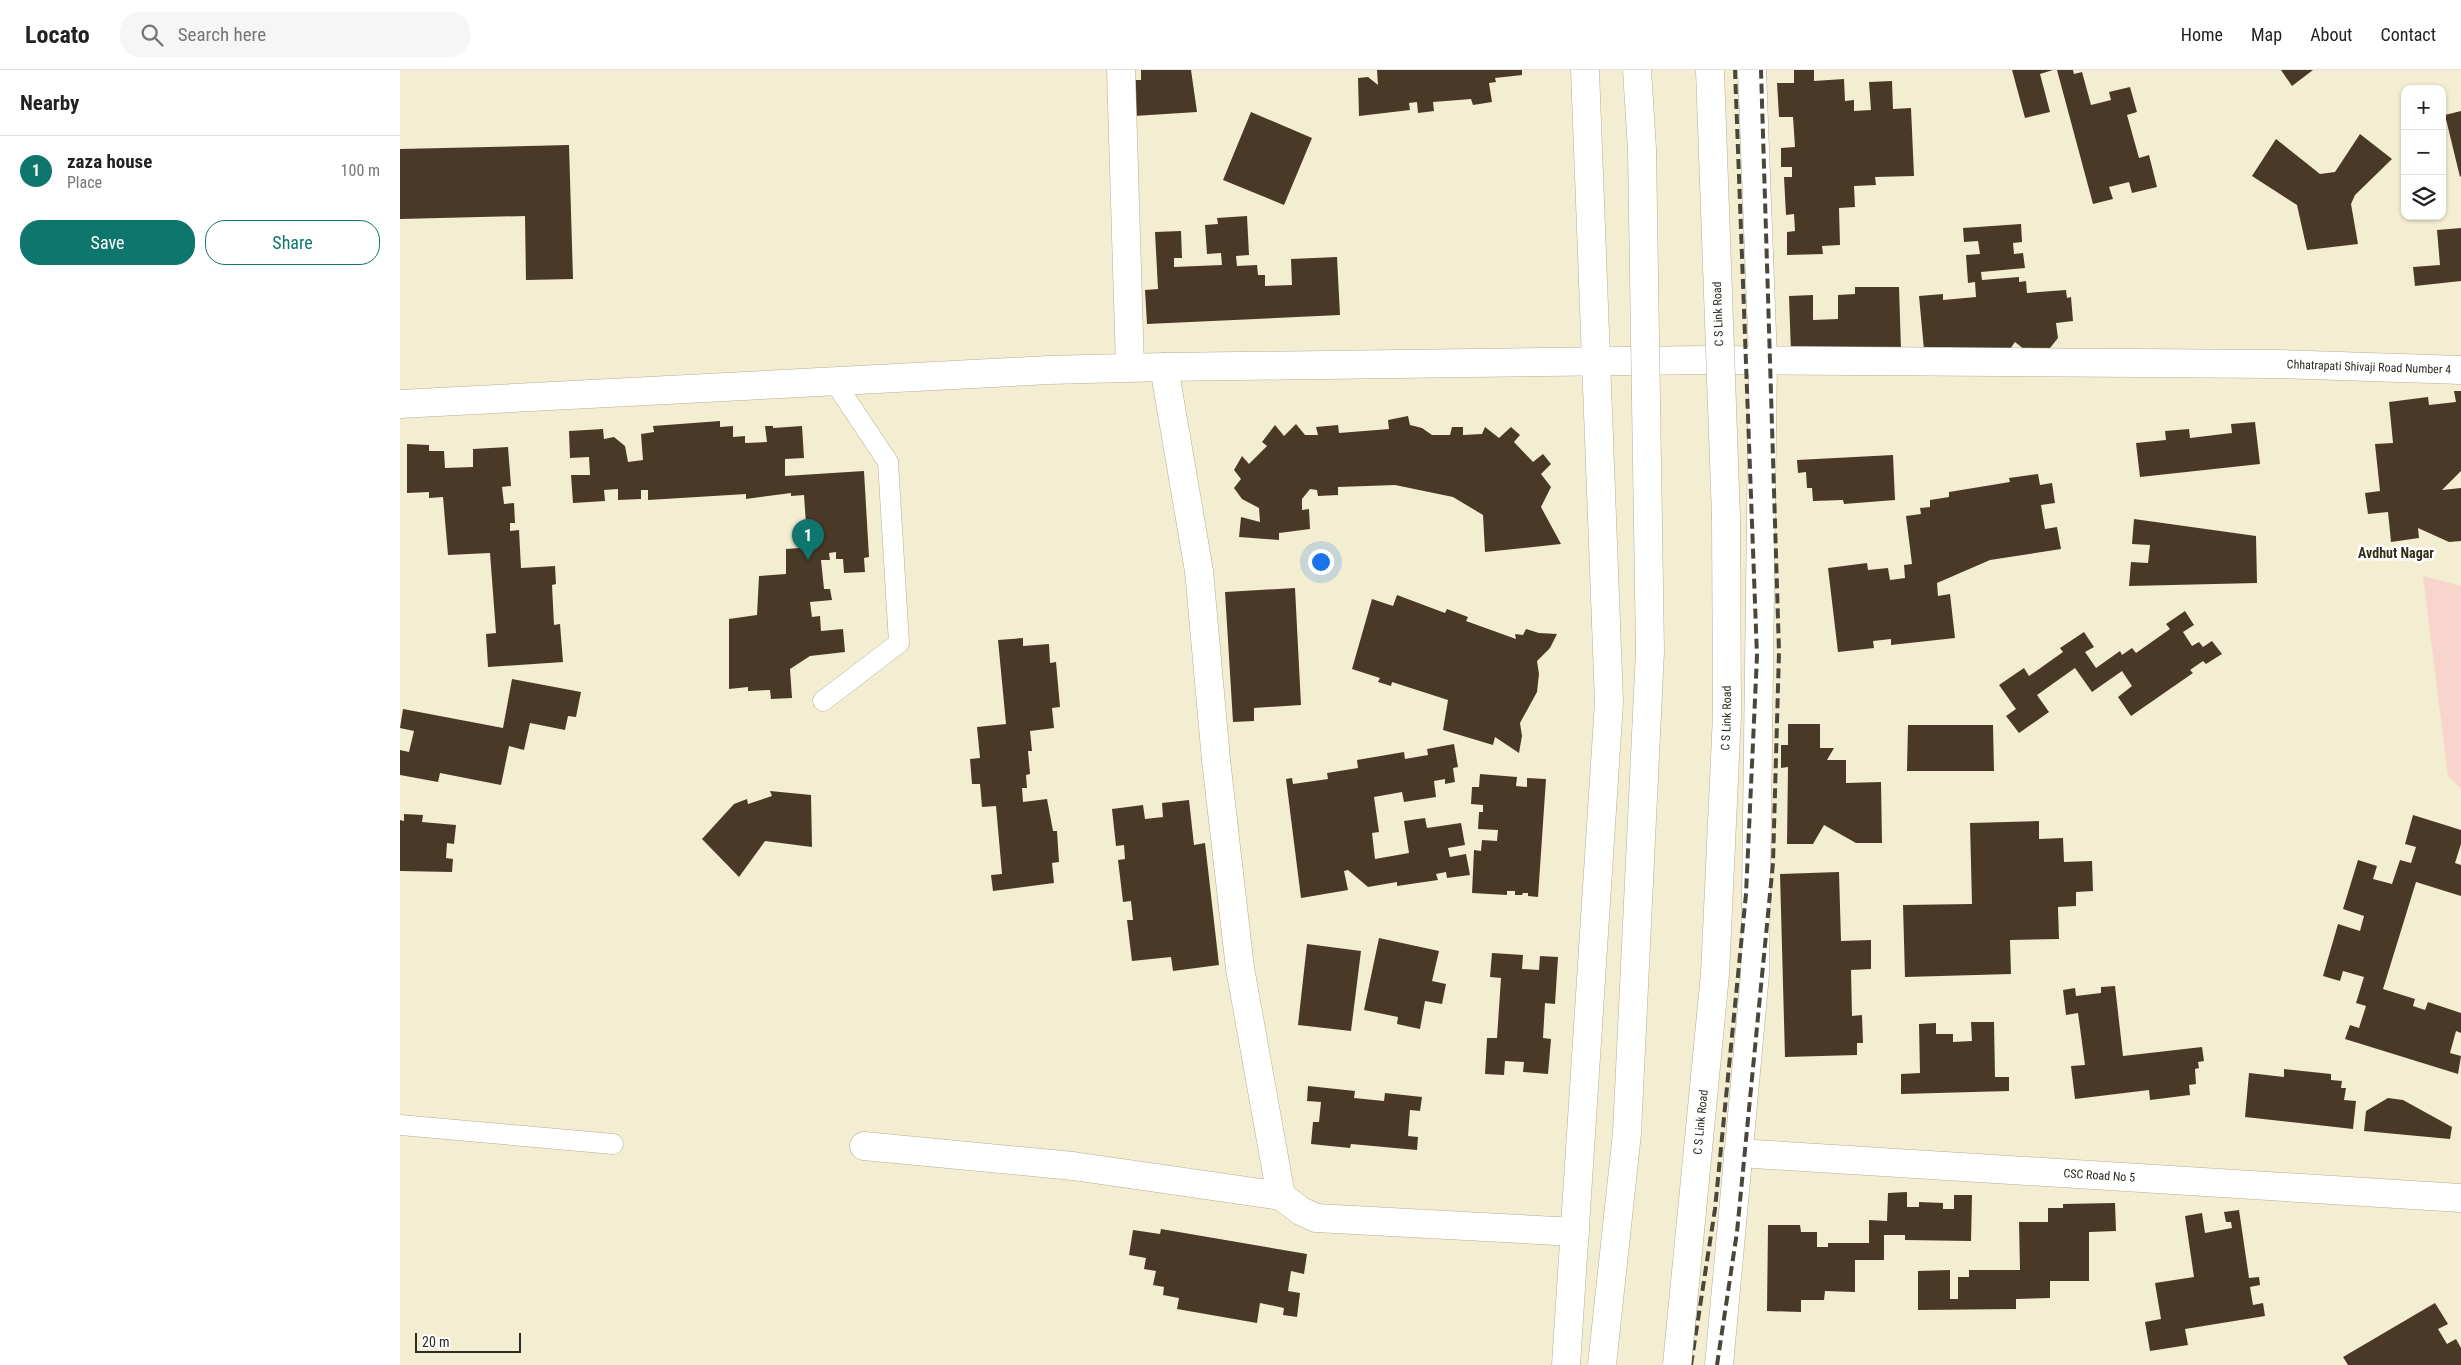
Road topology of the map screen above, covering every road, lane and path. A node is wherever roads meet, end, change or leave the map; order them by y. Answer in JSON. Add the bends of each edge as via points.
{"nodes":[{"id":1,"x":1121,"y":70,"type":"edge"},
{"id":2,"x":1585,"y":70,"type":"edge"},
{"id":3,"x":1637,"y":70,"type":"edge"},
{"id":4,"x":1710,"y":70,"type":"edge"},
{"id":5,"x":1752,"y":70,"type":"edge"},
{"id":6,"x":1763,"y":360,"type":"junction"},
{"id":7,"x":1597,"y":361,"type":"junction"},
{"id":8,"x":1164,"y":367,"type":"junction"},
{"id":9,"x":1130,"y":368,"type":"junction"},
{"id":10,"x":2461,"y":370,"type":"edge"},
{"id":11,"x":834,"y":381,"type":"junction"},
{"id":12,"x":400,"y":404,"type":"edge"},
{"id":13,"x":823,"y":701,"type":"dead end"},
{"id":14,"x":400,"y":1125,"type":"edge"},
{"id":15,"x":613,"y":1144,"type":"dead end"},
{"id":16,"x":864,"y":1146,"type":"dead end"},
{"id":17,"x":1738,"y":1153,"type":"junction"},
{"id":18,"x":1281,"y":1196,"type":"junction"},
{"id":19,"x":2461,"y":1198,"type":"edge"},
{"id":20,"x":1576,"y":1232,"type":"junction"},
{"id":21,"x":1566,"y":1365,"type":"edge"},
{"id":22,"x":1602,"y":1365,"type":"edge"},
{"id":23,"x":1677,"y":1365,"type":"edge"},
{"id":24,"x":1719,"y":1365,"type":"edge"}],
"edges":[{"from":1,"to":9,"type":"street"},
{"from":2,"to":7,"type":"street"},
{"from":3,"to":22,"type":"street","bridge":true,"via":[[1642,158],[1650,651],[1627,1132]]},
{"from":4,"to":23,"type":"street","name":"C S Link Road","bridge":true,"via":[[1726,517],[1727,715],[1715,974]]},
{"from":5,"to":6,"type":"street"},
{"from":6,"to":7,"type":"street","name":"Chhatrapati Shivaji Road Number 4"},
{"from":6,"to":10,"type":"street","name":"Chhatrapati Shivaji Road Number 4","via":[[2277,364]]},
{"from":6,"to":17,"type":"street","via":[[1755,974]]},
{"from":7,"to":8,"type":"street","name":"Chhatrapati Shivaji Road Number 4"},
{"from":7,"to":20,"type":"street","via":[[1609,702]]},
{"from":8,"to":9,"type":"street","name":"Chhatrapati Shivaji Road Number 4"},
{"from":8,"to":18,"type":"street","via":[[1199,571],[1216,760],[1240,968]]},
{"from":9,"to":11,"type":"street","name":"Chhatrapati Shivaji Road Number 4"},
{"from":11,"to":12,"type":"street","name":"Chhatrapati Shivaji Road Number 4"},
{"from":11,"to":13,"type":"lane","via":[[888,462],[900,644]]},
{"from":14,"to":15,"type":"lane"},
{"from":16,"to":18,"type":"street","via":[[1073,1166]]},
{"from":17,"to":19,"type":"street","name":"CSC Road No 5"},
{"from":17,"to":24,"type":"street"},
{"from":18,"to":20,"type":"street","via":[[1316,1218]]},
{"from":20,"to":21,"type":"street"}]}
